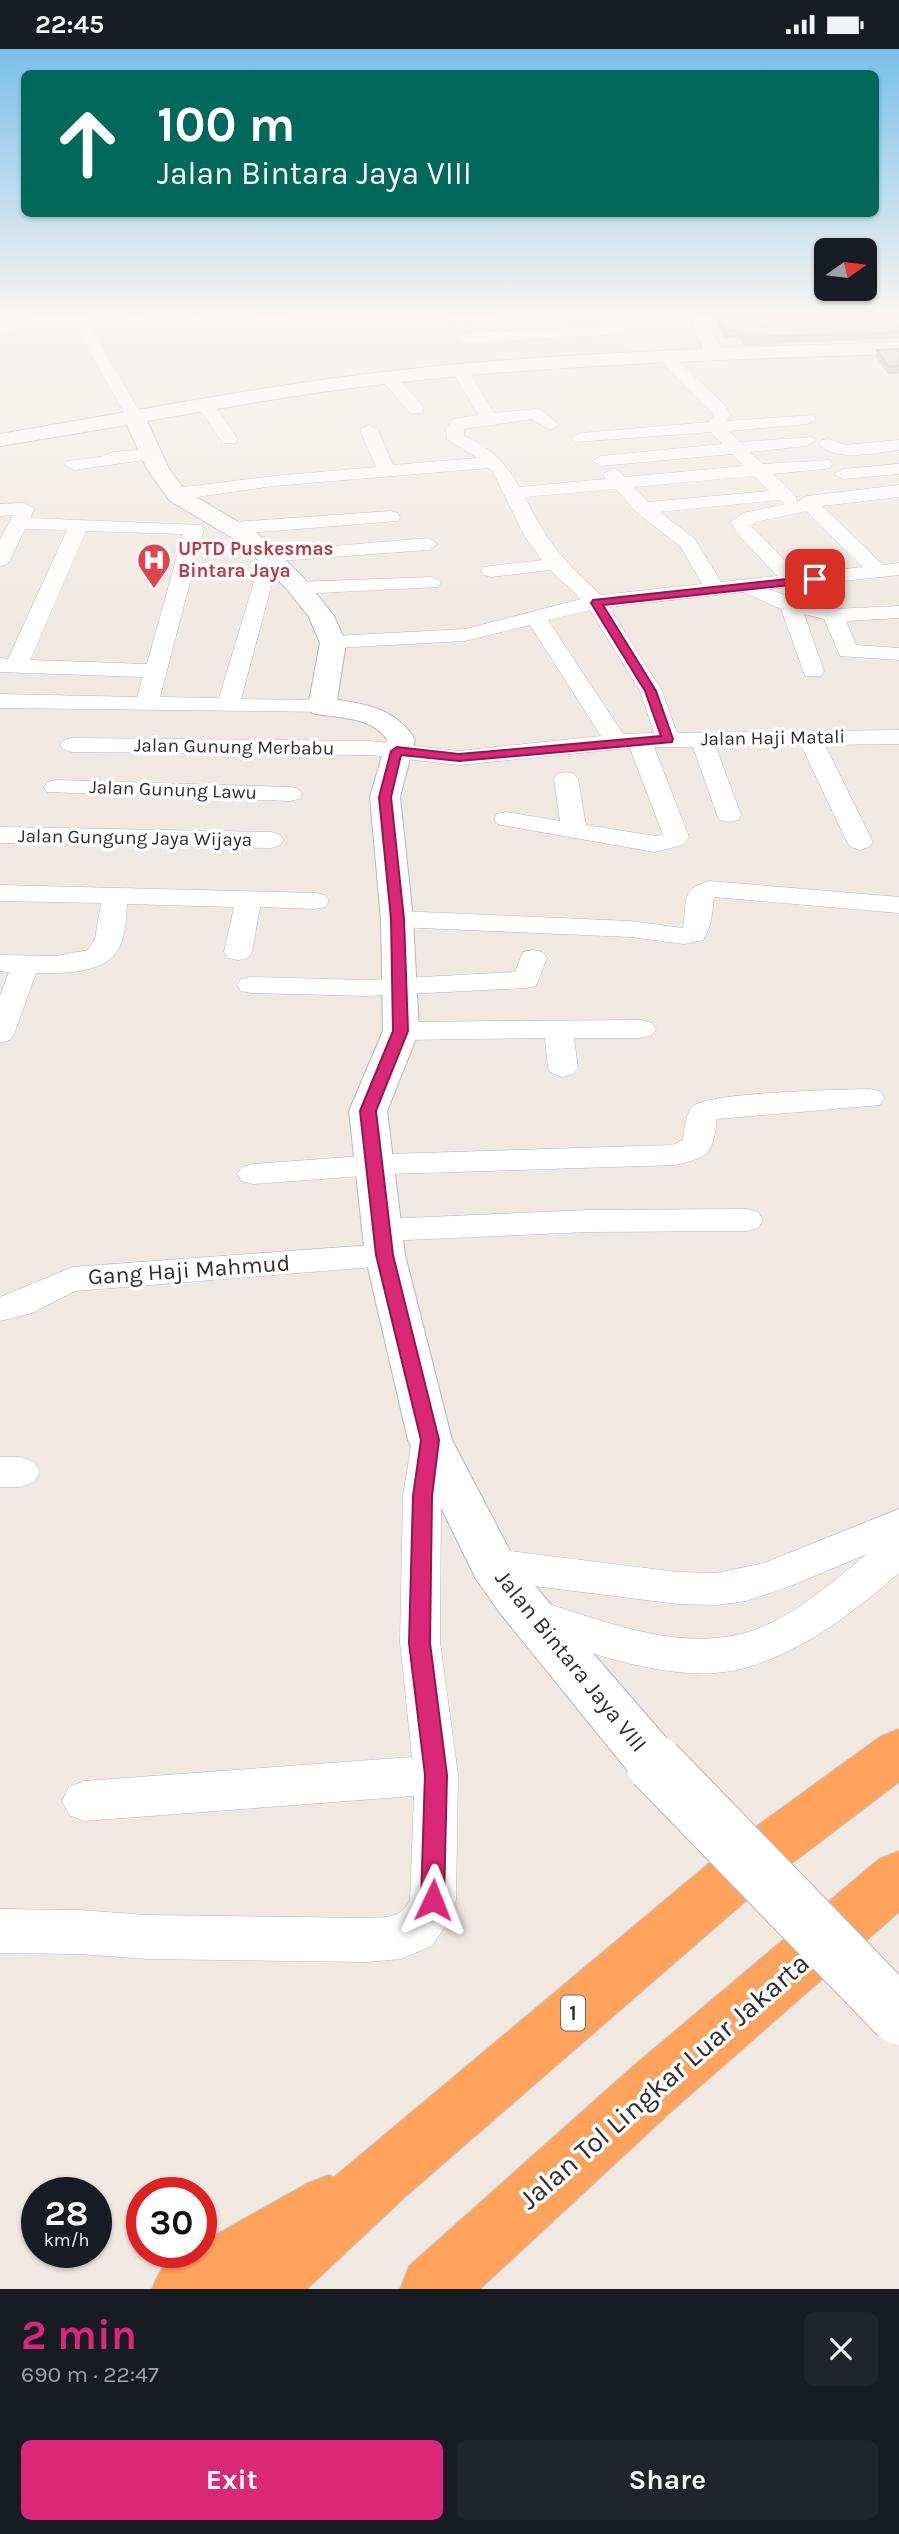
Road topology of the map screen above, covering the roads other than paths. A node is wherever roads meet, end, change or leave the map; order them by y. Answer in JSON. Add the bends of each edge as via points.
{"nodes":[{"id":1,"x":125,"y":418,"type":"edge"},
{"id":2,"x":135,"y":418,"type":"edge"},
{"id":3,"x":214,"y":418,"type":"edge"},
{"id":4,"x":502,"y":418,"type":"edge"},
{"id":5,"x":540,"y":418,"type":"edge"},
{"id":6,"x":721,"y":418,"type":"edge"},
{"id":7,"x":489,"y":419,"type":"joint"},
{"id":8,"x":807,"y":419,"type":"dead end"},
{"id":9,"x":550,"y":425,"type":"dead end"},
{"id":10,"x":716,"y":427,"type":"junction"},
{"id":11,"x":369,"y":430,"type":"dead end"},
{"id":12,"x":229,"y":439,"type":"dead end"},
{"id":13,"x":0,"y":440,"type":"edge"},
{"id":14,"x":806,"y":441,"type":"dead end"},
{"id":15,"x":828,"y":445,"type":"dead end"},
{"id":16,"x":899,"y":445,"type":"edge"},
{"id":17,"x":736,"y":447,"type":"junction"},
{"id":18,"x":152,"y":454,"type":"junction"},
{"id":19,"x":601,"y":461,"type":"junction"},
{"id":20,"x":491,"y":462,"type":"junction"},
{"id":21,"x":824,"y":464,"type":"dead end"},
{"id":22,"x":74,"y":465,"type":"dead end"},
{"id":23,"x":899,"y":469,"type":"edge"},
{"id":24,"x":759,"y":470,"type":"junction"},
{"id":25,"x":387,"y":472,"type":"junction"},
{"id":26,"x":843,"y":474,"type":"dead end"},
{"id":27,"x":622,"y":484,"type":"junction"},
{"id":28,"x":891,"y":492,"type":"edge"},
{"id":29,"x":513,"y":493,"type":"junction"},
{"id":30,"x":176,"y":494,"type":"junction"},
{"id":31,"x":810,"y":506,"type":"junction"},
{"id":32,"x":899,"y":507,"type":"edge"},
{"id":33,"x":643,"y":508,"type":"junction"},
{"id":34,"x":0,"y":510,"type":"edge"},
{"id":35,"x":391,"y":517,"type":"dead end"},
{"id":36,"x":19,"y":523,"type":"junction"},
{"id":37,"x":225,"y":523,"type":"junction"},
{"id":38,"x":79,"y":525,"type":"junction"},
{"id":39,"x":191,"y":528,"type":"junction"},
{"id":40,"x":428,"y":544,"type":"dead end"},
{"id":41,"x":270,"y":555,"type":"junction"},
{"id":42,"x":0,"y":560,"type":"edge"},
{"id":43,"x":555,"y":563,"type":"junction"},
{"id":44,"x":899,"y":569,"type":"edge"},
{"id":45,"x":491,"y":571,"type":"dead end"},
{"id":46,"x":878,"y":571,"type":"junction"},
{"id":47,"x":794,"y":582,"type":"junction"},
{"id":48,"x":431,"y":583,"type":"dead end"},
{"id":49,"x":743,"y":586,"type":"junction"},
{"id":50,"x":298,"y":588,"type":"junction"},
{"id":51,"x":714,"y":589,"type":"junction"},
{"id":52,"x":596,"y":603,"type":"junction"},
{"id":53,"x":790,"y":605,"type":"junction"},
{"id":54,"x":899,"y":612,"type":"edge"},
{"id":55,"x":833,"y":615,"type":"junction"},
{"id":56,"x":536,"y":618,"type":"junction"},
{"id":57,"x":334,"y":642,"type":"junction"},
{"id":58,"x":899,"y":654,"type":"edge"},
{"id":59,"x":8,"y":665,"type":"edge"},
{"id":60,"x":156,"y":671,"type":"junction"},
{"id":61,"x":813,"y":671,"type":"dead end"},
{"id":62,"x":88,"y":702,"type":"junction"},
{"id":63,"x":147,"y":703,"type":"junction"},
{"id":64,"x":228,"y":705,"type":"junction"},
{"id":65,"x":2,"y":707,"type":"edge"},
{"id":66,"x":322,"y":707,"type":"junction"},
{"id":67,"x":809,"y":737,"type":"junction"},
{"id":68,"x":899,"y":737,"type":"edge"},
{"id":69,"x":668,"y":739,"type":"junction"},
{"id":70,"x":702,"y":739,"type":"junction"},
{"id":71,"x":628,"y":741,"type":"junction"},
{"id":72,"x":72,"y":745,"type":"junction"},
{"id":73,"x":397,"y":751,"type":"junction"},
{"id":74,"x":566,"y":779,"type":"dead end"},
{"id":75,"x":57,"y":787,"type":"junction"},
{"id":76,"x":290,"y":794,"type":"dead end"},
{"id":77,"x":729,"y":815,"type":"dead end"},
{"id":78,"x":506,"y":819,"type":"dead end"},
{"id":79,"x":574,"y":830,"type":"junction"},
{"id":80,"x":0,"y":835,"type":"edge"},
{"id":81,"x":38,"y":836,"type":"junction"},
{"id":82,"x":271,"y":840,"type":"dead end"},
{"id":83,"x":860,"y":842,"type":"dead end"},
{"id":84,"x":0,"y":893,"type":"edge"},
{"id":85,"x":115,"y":896,"type":"junction"},
{"id":86,"x":248,"y":901,"type":"junction"},
{"id":87,"x":316,"y":901,"type":"dead end"},
{"id":88,"x":899,"y":905,"type":"edge"},
{"id":89,"x":397,"y":919,"type":"junction"},
{"id":90,"x":238,"y":952,"type":"dead end"},
{"id":91,"x":533,"y":958,"type":"dead end"},
{"id":92,"x":13,"y":963,"type":"edge"},
{"id":93,"x":251,"y":985,"type":"dead end"},
{"id":94,"x":398,"y":987,"type":"junction"},
{"id":95,"x":642,"y":1029,"type":"dead end"},
{"id":96,"x":559,"y":1030,"type":"junction"},
{"id":97,"x":401,"y":1031,"type":"junction"},
{"id":98,"x":0,"y":1034,"type":"edge"},
{"id":99,"x":563,"y":1068,"type":"dead end"},
{"id":100,"x":869,"y":1098,"type":"dead end"},
{"id":101,"x":376,"y":1165,"type":"junction"},
{"id":102,"x":253,"y":1174,"type":"dead end"},
{"id":103,"x":747,"y":1220,"type":"dead end"},
{"id":104,"x":384,"y":1243,"type":"junction"},
{"id":105,"x":0,"y":1309,"type":"edge"},
{"id":106,"x":430,"y":1440,"type":"junction"},
{"id":107,"x":899,"y":1524,"type":"edge"},
{"id":108,"x":899,"y":1550,"type":"edge"},
{"id":109,"x":827,"y":1556,"type":"junction"},
{"id":110,"x":493,"y":1565,"type":"junction"},
{"id":111,"x":857,"y":1585,"type":"junction"},
{"id":112,"x":532,"y":1616,"type":"junction"},
{"id":113,"x":899,"y":1752,"type":"edge"},
{"id":114,"x":436,"y":1775,"type":"junction"},
{"id":115,"x":84,"y":1801,"type":"dead end"},
{"id":116,"x":899,"y":1877,"type":"edge"},
{"id":117,"x":0,"y":1931,"type":"edge"},
{"id":118,"x":899,"y":2016,"type":"edge"},
{"id":119,"x":383,"y":2175,"type":"junction"},
{"id":120,"x":449,"y":2276,"type":"edge"},
{"id":121,"x":184,"y":2289,"type":"edge"},
{"id":122,"x":260,"y":2289,"type":"edge"}],
"edges":[{"from":1,"to":13,"type":"street"},
{"from":2,"to":18,"type":"street"},
{"from":3,"to":12,"type":"street"},
{"from":4,"to":7,"type":"street"},
{"from":5,"to":9,"type":"street"},
{"from":6,"to":10,"type":"street"},
{"from":7,"to":20,"type":"street","via":[[459,423],[454,436]]},
{"from":8,"to":10,"type":"street"},
{"from":10,"to":17,"type":"street"},
{"from":10,"to":19,"type":"street","via":[[581,438]]},
{"from":11,"to":25,"type":"street"},
{"from":14,"to":17,"type":"street"},
{"from":15,"to":16,"type":"street","via":[[843,450]]},
{"from":17,"to":19,"type":"street"},
{"from":17,"to":24,"type":"street"},
{"from":18,"to":22,"type":"street"},
{"from":18,"to":30,"type":"street"},
{"from":19,"to":27,"type":"street"},
{"from":20,"to":25,"type":"street"},
{"from":20,"to":29,"type":"street","via":[[501,469]]},
{"from":21,"to":24,"type":"street"},
{"from":23,"to":26,"type":"street"},
{"from":24,"to":27,"type":"street"},
{"from":24,"to":33,"type":"street","via":[[786,498]]},
{"from":25,"to":30,"type":"street"},
{"from":27,"to":29,"type":"street"},
{"from":27,"to":33,"type":"street"},
{"from":28,"to":31,"type":"street","via":[[807,502]]},
{"from":28,"to":32,"type":"street"},
{"from":29,"to":43,"type":"street","via":[[527,526]]},
{"from":30,"to":37,"type":"street"},
{"from":31,"to":46,"type":"street"},
{"from":31,"to":47,"type":"street","via":[[740,521]]},
{"from":33,"to":51,"type":"street","via":[[688,544]]},
{"from":34,"to":36,"type":"street","via":[[23,508]]},
{"from":35,"to":37,"type":"street"},
{"from":36,"to":38,"type":"street"},
{"from":36,"to":42,"type":"street"},
{"from":37,"to":39,"type":"street"},
{"from":37,"to":41,"type":"street"},
{"from":38,"to":39,"type":"street"},
{"from":38,"to":59,"type":"street"},
{"from":39,"to":60,"type":"street"},
{"from":40,"to":41,"type":"street"},
{"from":41,"to":50,"type":"street"},
{"from":41,"to":64,"type":"street"},
{"from":43,"to":45,"type":"street"},
{"from":43,"to":52,"type":"street"},
{"from":44,"to":46,"type":"street"},
{"from":46,"to":47,"type":"street"},
{"from":47,"to":49,"type":"street"},
{"from":48,"to":50,"type":"street"},
{"from":49,"to":51,"type":"street"},
{"from":49,"to":53,"type":"street"},
{"from":50,"to":57,"type":"street","via":[[324,619]]},
{"from":51,"to":52,"type":"street"},
{"from":52,"to":56,"type":"street"},
{"from":52,"to":69,"type":"street","via":[[651,691]]},
{"from":53,"to":55,"type":"street"},
{"from":53,"to":61,"type":"street"},
{"from":54,"to":55,"type":"street"},
{"from":55,"to":58,"type":"street","via":[[848,651]]},
{"from":56,"to":57,"type":"street","via":[[466,635]]},
{"from":56,"to":71,"type":"street"},
{"from":57,"to":66,"type":"street"},
{"from":59,"to":60,"type":"street"},
{"from":60,"to":63,"type":"street"},
{"from":62,"to":63,"type":"street"},
{"from":62,"to":65,"type":"street"},
{"from":62,"to":72,"type":"street"},
{"from":63,"to":64,"type":"street"},
{"from":64,"to":66,"type":"street"},
{"from":66,"to":73,"type":"street","via":[[381,718],[400,735]]},
{"from":67,"to":68,"type":"street","name":"Jalan Haji Matali"},
{"from":67,"to":70,"type":"street","name":"Jalan Haji Matali"},
{"from":67,"to":83,"type":"street"},
{"from":69,"to":70,"type":"street","name":"Jalan Haji Matali"},
{"from":69,"to":71,"type":"street","name":"Jalan Haji Matali"},
{"from":70,"to":77,"type":"street"},
{"from":71,"to":73,"type":"street","name":"Jalan Haji Matali","via":[[459,758]]},
{"from":71,"to":79,"type":"street","via":[[676,837],[655,844]]},
{"from":72,"to":73,"type":"street","name":"Jalan Gunung Merbabu"},
{"from":72,"to":75,"type":"street"},
{"from":73,"to":89,"type":"street","name":"Jalan Bintara Jaya VIII","via":[[385,797]]},
{"from":74,"to":79,"type":"street"},
{"from":75,"to":76,"type":"street","name":"Jalan Gunung Lawu"},
{"from":75,"to":81,"type":"street"},
{"from":78,"to":79,"type":"street"},
{"from":80,"to":81,"type":"street","name":"Jalan Gungung Jaya Wijaya"},
{"from":81,"to":82,"type":"street","name":"Jalan Gungung Jaya Wijaya"},
{"from":84,"to":85,"type":"street"},
{"from":85,"to":86,"type":"street"},
{"from":85,"to":92,"type":"street","via":[[106,948],[95,959]]},
{"from":86,"to":87,"type":"street"},
{"from":86,"to":90,"type":"street"},
{"from":88,"to":89,"type":"street","via":[[709,889],[701,893],[693,933],[684,936],[630,929]]},
{"from":89,"to":94,"type":"street","name":"Jalan Bintara Jaya VIII"},
{"from":91,"to":94,"type":"street","via":[[526,980]]},
{"from":92,"to":98,"type":"street"},
{"from":93,"to":94,"type":"street"},
{"from":94,"to":97,"type":"street","name":"Jalan Bintara Jaya VIII"},
{"from":95,"to":96,"type":"street"},
{"from":96,"to":97,"type":"street"},
{"from":96,"to":99,"type":"street"},
{"from":97,"to":101,"type":"street","name":"Jalan Bintara Jaya VIII","via":[[368,1111]]},
{"from":100,"to":101,"type":"street","via":[[707,1111],[698,1146],[676,1155]]},
{"from":101,"to":102,"type":"street"},
{"from":101,"to":104,"type":"street","name":"Jalan Bintara Jaya VIII"},
{"from":103,"to":104,"type":"street","name":"Gang Haji Mahmud","via":[[599,1220]]},
{"from":104,"to":105,"type":"street","name":"Gang Haji Mahmud","via":[[73,1279],[18,1306]]},
{"from":104,"to":106,"type":"street","name":"Jalan Bintara Jaya VIII"},
{"from":106,"to":110,"type":"street","name":"Jalan Bintara Jaya VIII"},
{"from":106,"to":114,"type":"street","via":[[422,1496],[420,1643]]},
{"from":107,"to":109,"type":"street"},
{"from":108,"to":111,"type":"street"},
{"from":109,"to":110,"type":"street","via":[[746,1585],[716,1589]]},
{"from":109,"to":111,"type":"street"},
{"from":110,"to":112,"type":"street","name":"Jalan Bintara Jaya VIII"},
{"from":111,"to":112,"type":"street","via":[[781,1637],[718,1655],[655,1650]]},
{"from":112,"to":118,"type":"street","name":"Jalan Bintara Jaya VIII","bridge":true,"via":[[655,1764]]},
{"from":113,"to":119,"type":"highway","number":"1","via":[[751,1862]]},
{"from":114,"to":115,"type":"street"},
{"from":114,"to":117,"type":"street","via":[[433,1900],[427,1919],[403,1938]]},
{"from":116,"to":120,"type":"highway","name":"Jalan Tol Lingkar Luar Jakarta","via":[[652,2089]]},
{"from":119,"to":121,"type":"highway"},
{"from":119,"to":122,"type":"highway","number":"1"}]}
